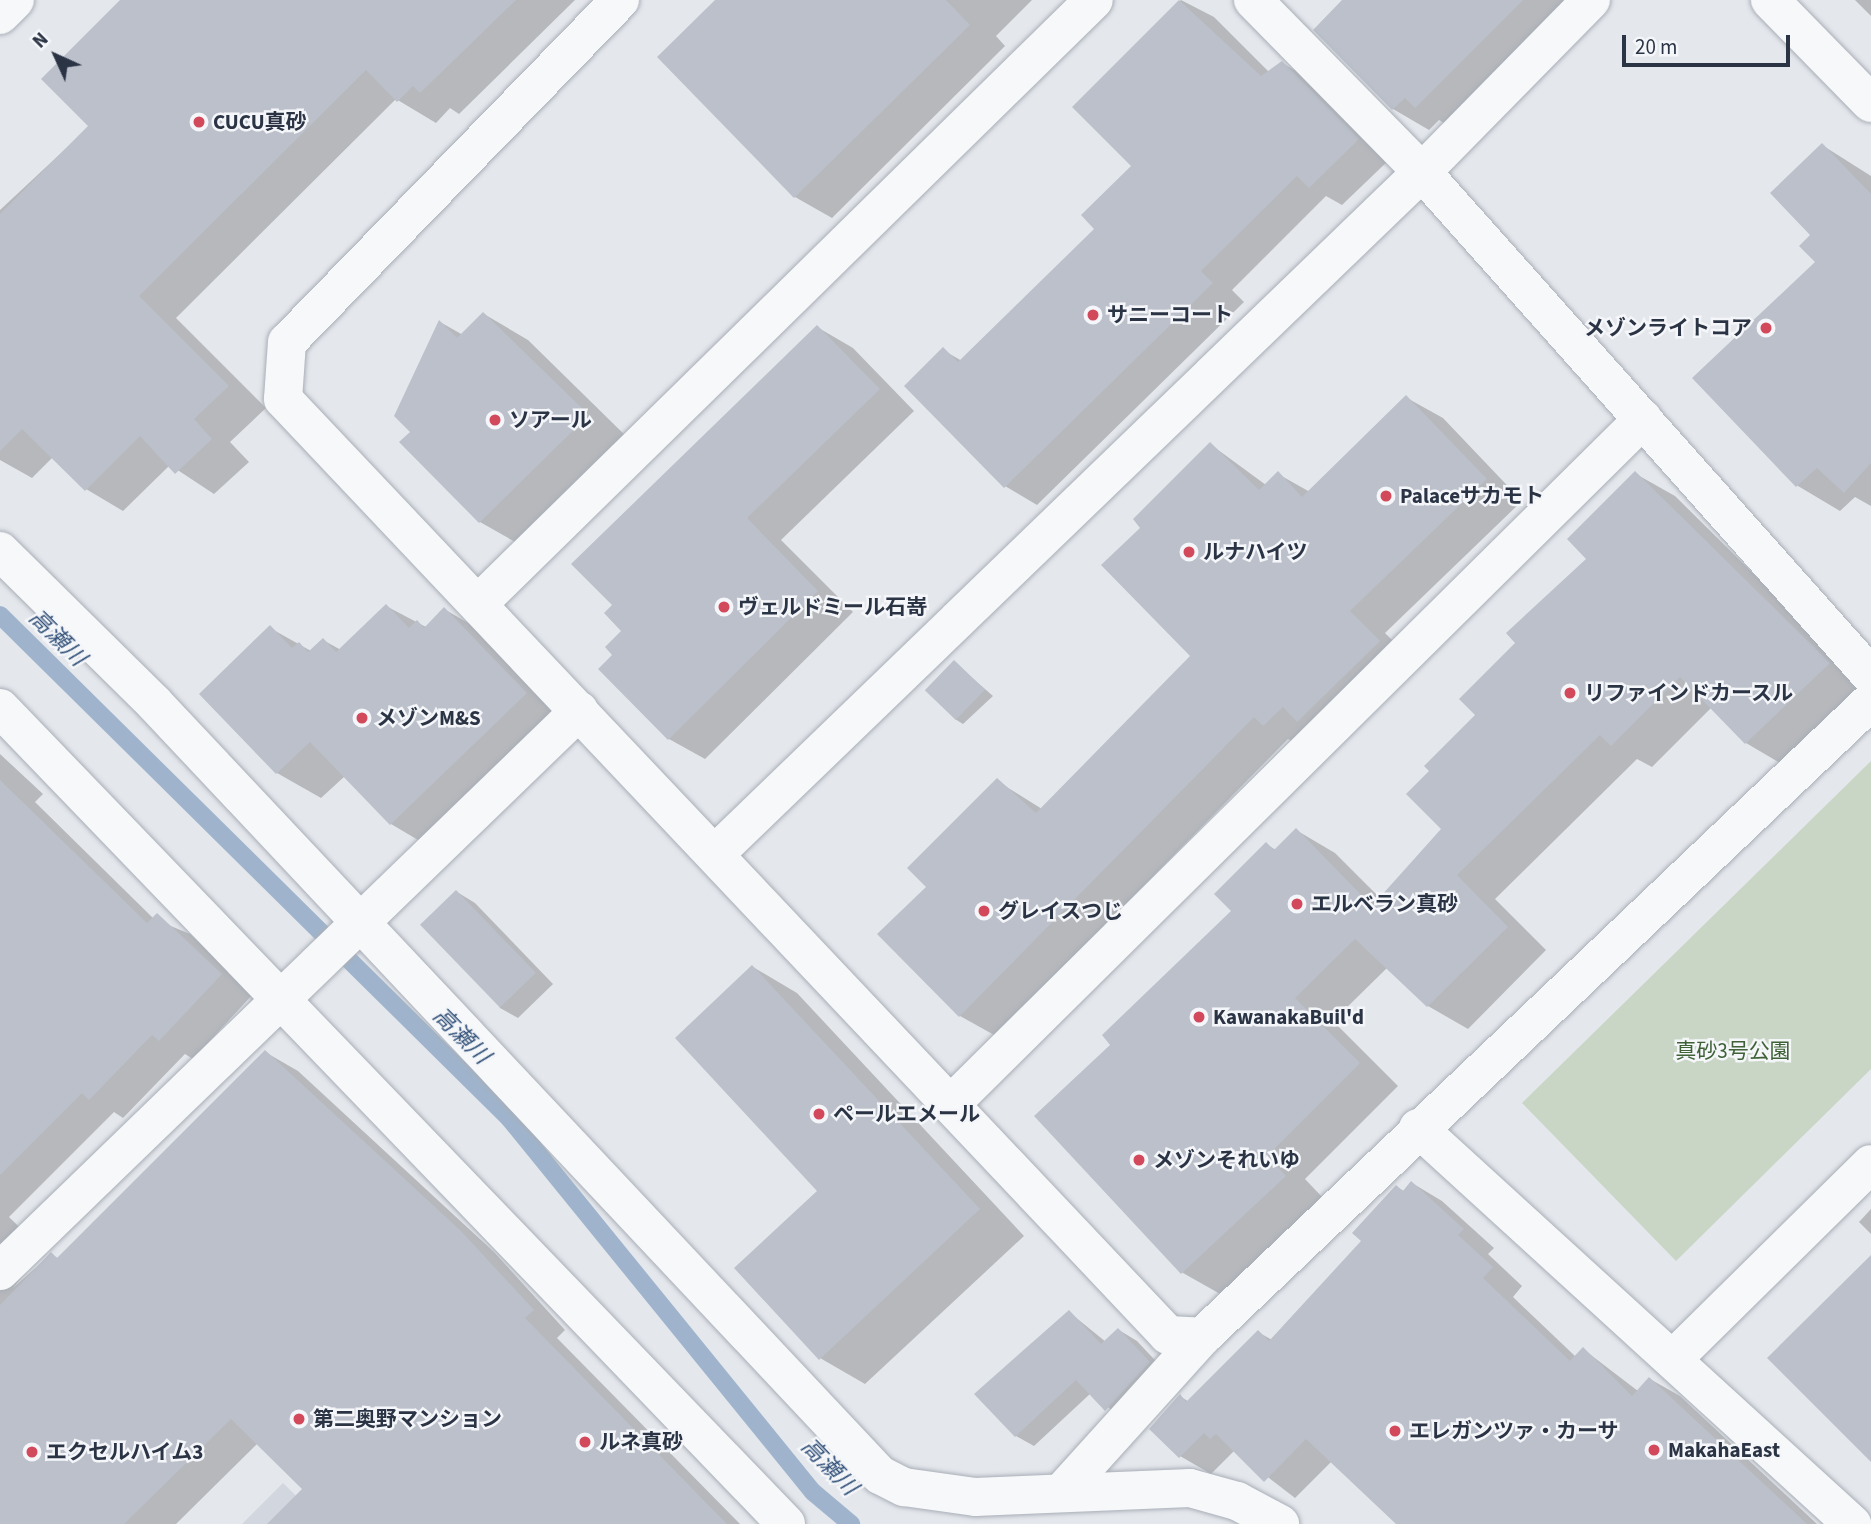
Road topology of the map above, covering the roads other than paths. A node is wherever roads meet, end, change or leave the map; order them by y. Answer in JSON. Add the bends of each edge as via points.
{"nodes":[{"id":1,"x":15,"y":0,"type":"edge"},
{"id":2,"x":620,"y":0,"type":"edge"},
{"id":3,"x":1094,"y":0,"type":"edge"},
{"id":4,"x":1253,"y":0,"type":"edge"},
{"id":5,"x":1591,"y":0,"type":"edge"},
{"id":6,"x":1770,"y":0,"type":"edge"},
{"id":7,"x":0,"y":15,"type":"edge"},
{"id":8,"x":1871,"y":103,"type":"edge"},
{"id":9,"x":1422,"y":172,"type":"junction"},
{"id":10,"x":1643,"y":419,"type":"junction"},
{"id":11,"x":0,"y":551,"type":"edge"},
{"id":12,"x":479,"y":603,"type":"junction"},
{"id":13,"x":1871,"y":676,"type":"edge"},
{"id":14,"x":1871,"y":701,"type":"edge"},
{"id":15,"x":0,"y":708,"type":"edge"},
{"id":16,"x":579,"y":711,"type":"junction"},
{"id":17,"x":715,"y":854,"type":"junction"},
{"id":18,"x":353,"y":926,"type":"junction"},
{"id":19,"x":285,"y":990,"type":"junction"},
{"id":20,"x":953,"y":1102,"type":"junction"},
{"id":21,"x":1418,"y":1128,"type":"junction"},
{"id":22,"x":1871,"y":1164,"type":"edge"},
{"id":23,"x":0,"y":1271,"type":"edge"},
{"id":24,"x":1202,"y":1337,"type":"junction"},
{"id":25,"x":1674,"y":1358,"type":"junction"},
{"id":26,"x":1062,"y":1492,"type":"junction"},
{"id":27,"x":976,"y":1513,"type":"edge"},
{"id":28,"x":786,"y":1524,"type":"edge"},
{"id":29,"x":1280,"y":1524,"type":"edge"},
{"id":30,"x":1852,"y":1524,"type":"edge"}],
"edges":[{"from":1,"to":7,"type":"street"},
{"from":2,"to":12,"type":"street","via":[[287,342],[283,399]]},
{"from":3,"to":12,"type":"street"},
{"from":4,"to":9,"type":"street"},
{"from":5,"to":9,"type":"street"},
{"from":6,"to":8,"type":"street"},
{"from":9,"to":10,"type":"street"},
{"from":9,"to":17,"type":"street"},
{"from":10,"to":13,"type":"street"},
{"from":10,"to":20,"type":"street"},
{"from":11,"to":18,"type":"street"},
{"from":12,"to":16,"type":"street"},
{"from":14,"to":21,"type":"street"},
{"from":15,"to":19,"type":"street"},
{"from":16,"to":17,"type":"street"},
{"from":16,"to":18,"type":"street"},
{"from":17,"to":20,"type":"street"},
{"from":18,"to":19,"type":"street"},
{"from":18,"to":27,"type":"street","via":[[860,1458],[904,1487]]},
{"from":19,"to":23,"type":"street"},
{"from":19,"to":28,"type":"street"},
{"from":20,"to":24,"type":"street","via":[[1168,1335]]},
{"from":21,"to":24,"type":"street"},
{"from":21,"to":25,"type":"street"},
{"from":22,"to":25,"type":"street"},
{"from":24,"to":26,"type":"street"},
{"from":25,"to":30,"type":"street"},
{"from":26,"to":27,"type":"street"},
{"from":26,"to":29,"type":"street","via":[[1190,1488],[1237,1501]]}]}
